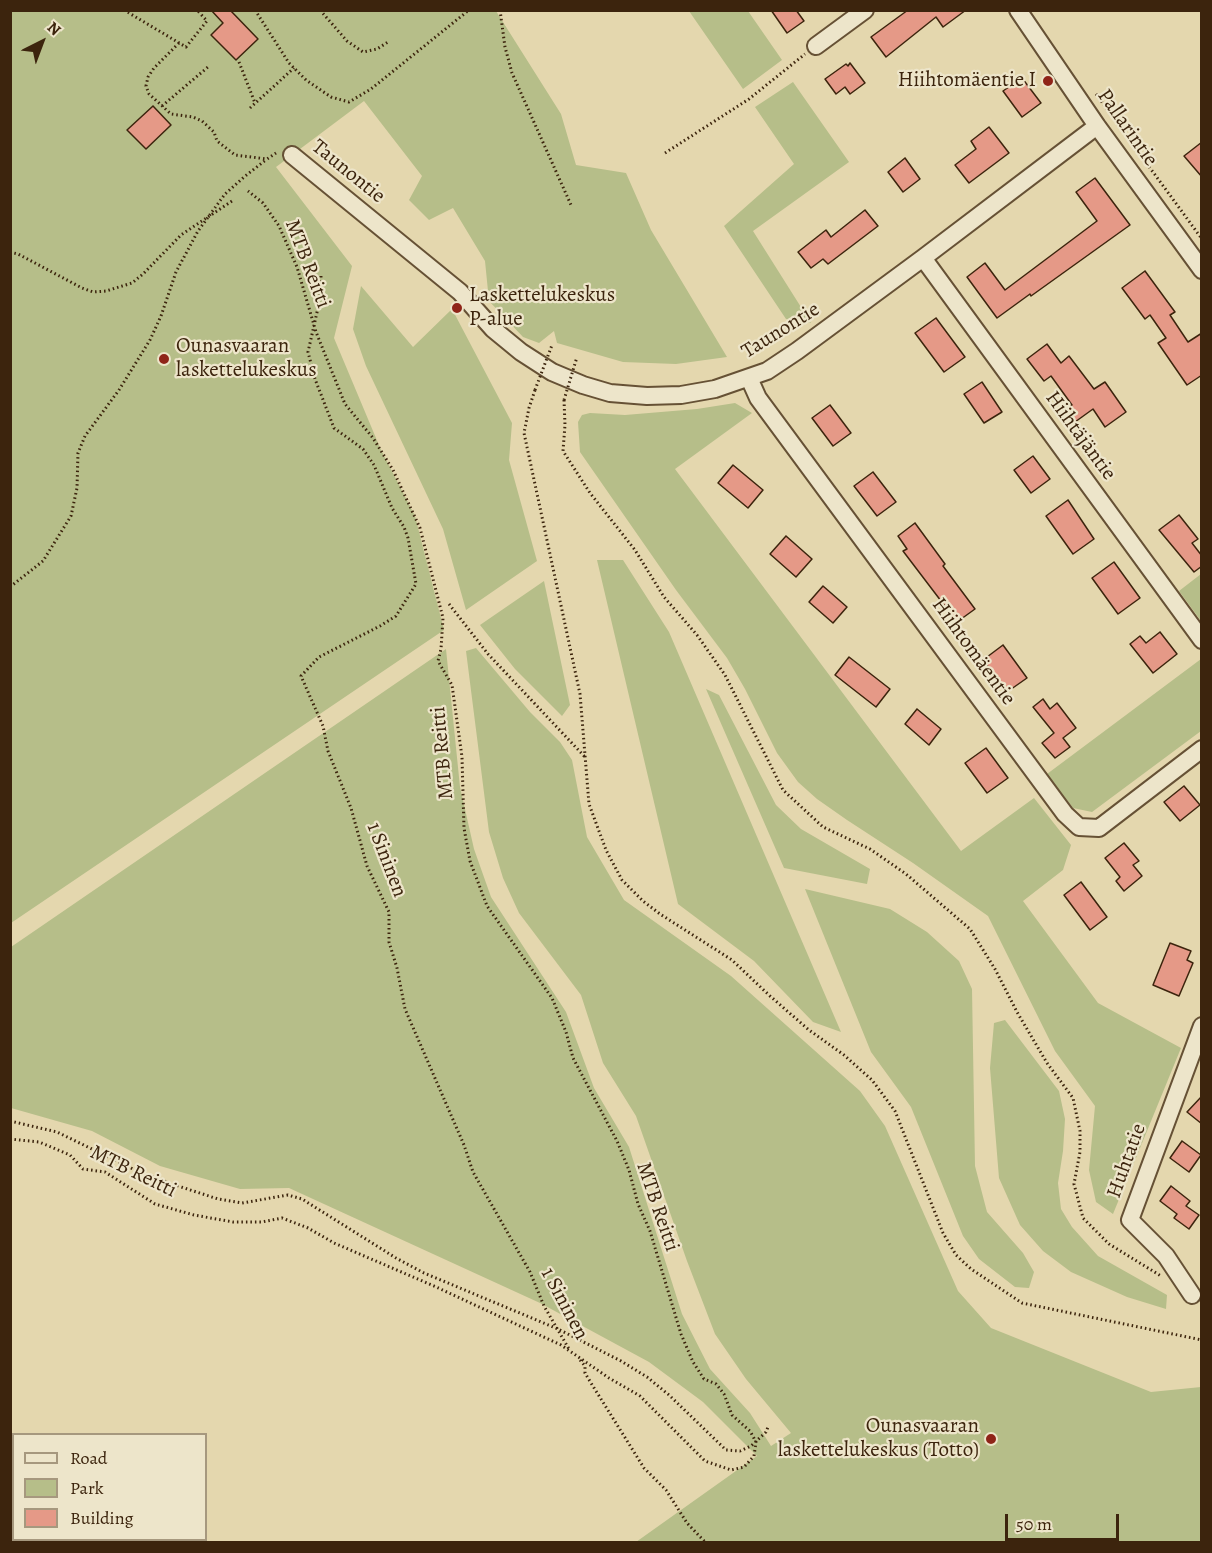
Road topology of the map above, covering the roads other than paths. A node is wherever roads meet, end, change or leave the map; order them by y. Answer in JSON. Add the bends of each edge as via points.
{"nodes":[{"id":1,"x":865,"y":10,"type":"edge"},
{"id":2,"x":1018,"y":10,"type":"edge"},
{"id":3,"x":816,"y":46,"type":"road end"},
{"id":4,"x":1097,"y":126,"type":"junction"},
{"id":5,"x":285,"y":153,"type":"road end"},
{"id":6,"x":923,"y":258,"type":"junction"},
{"id":7,"x":1202,"y":270,"type":"edge"},
{"id":8,"x":749,"y":378,"type":"junction"},
{"id":9,"x":1202,"y":640,"type":"edge"},
{"id":10,"x":1202,"y":749,"type":"edge"},
{"id":11,"x":1202,"y":1026,"type":"edge"},
{"id":12,"x":1192,"y":1295,"type":"dead end"}],
"edges":[{"from":1,"to":3,"type":"street"},
{"from":2,"to":4,"type":"street","name":"Pallarintie"},
{"from":4,"to":6,"type":"street","name":"Taunontie"},
{"from":4,"to":7,"type":"street","name":"Pallarintie"},
{"from":5,"to":8,"type":"street","name":"Taunontie","via":[[460,292],[493,329],[521,352],[552,372],[610,393],[647,396],[715,389]]},
{"from":6,"to":8,"type":"street","name":"Taunontie","via":[[797,351]]},
{"from":6,"to":9,"type":"street","name":"Hiihtäjäntie"},
{"from":8,"to":10,"type":"street","name":"Hiihtomäentie","via":[[758,398],[1065,814],[1079,827],[1099,828]]},
{"from":11,"to":12,"type":"street","name":"Huhtatie","via":[[1130,1220],[1166,1256]]}]}
